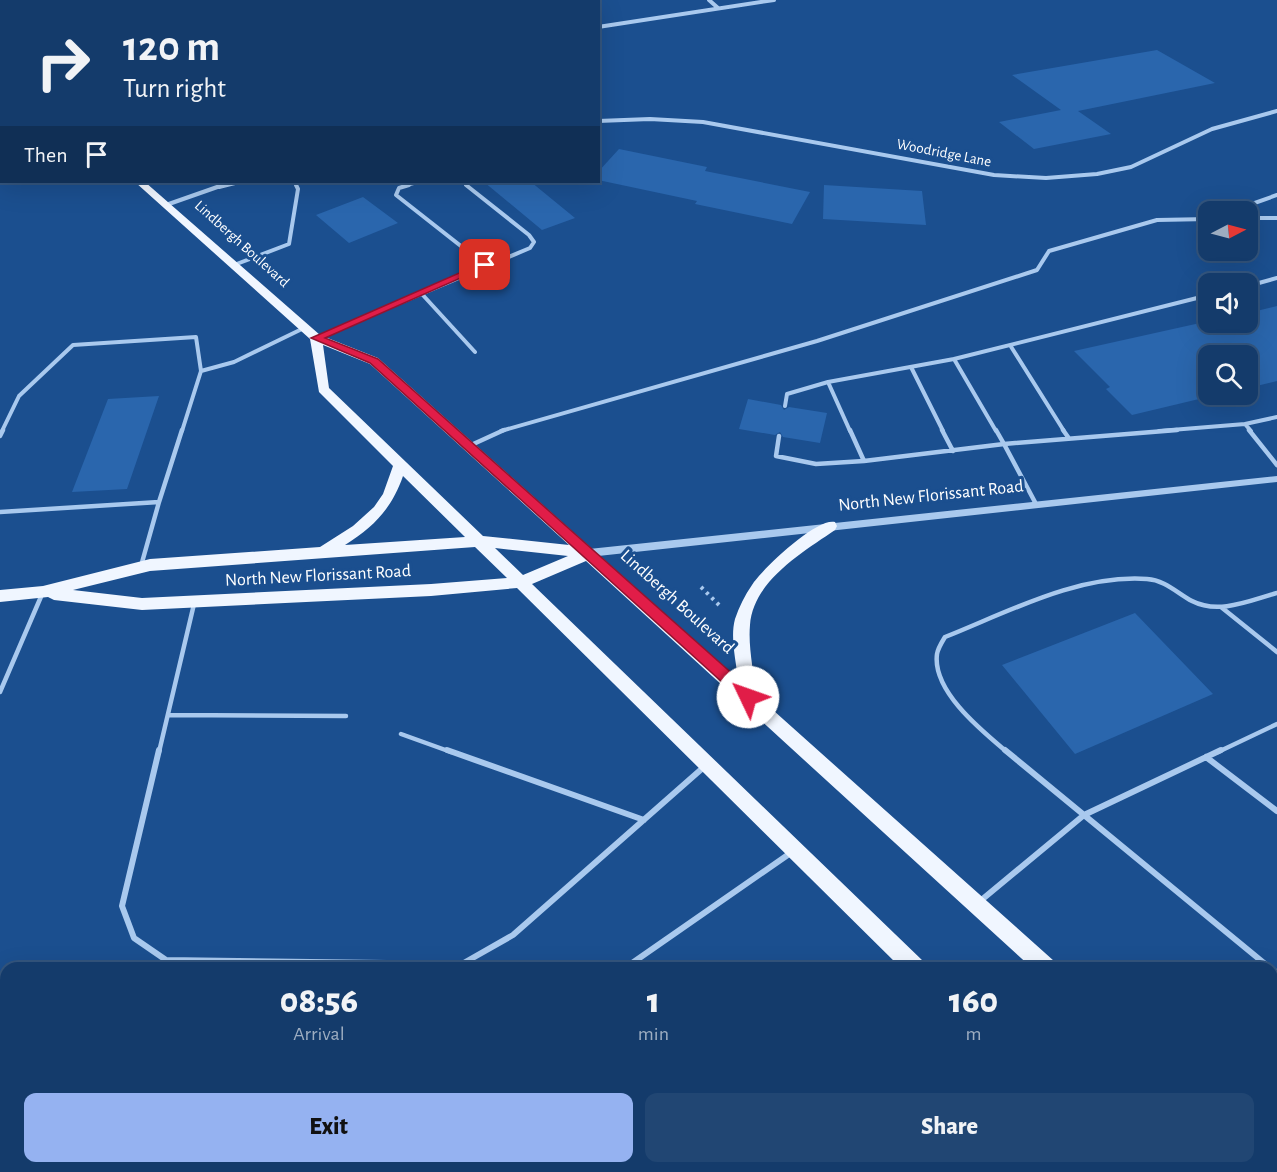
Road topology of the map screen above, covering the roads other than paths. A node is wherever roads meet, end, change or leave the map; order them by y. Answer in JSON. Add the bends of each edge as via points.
{"nodes":[{"id":1,"x":709,"y":0,"type":"edge"},
{"id":2,"x":774,"y":0,"type":"edge"},
{"id":3,"x":718,"y":9,"type":"junction"},
{"id":4,"x":600,"y":27,"type":"edge"},
{"id":5,"x":1277,"y":111,"type":"edge"},
{"id":6,"x":600,"y":121,"type":"edge"},
{"id":7,"x":141,"y":183,"type":"edge"},
{"id":8,"x":237,"y":183,"type":"edge"},
{"id":9,"x":295,"y":183,"type":"edge"},
{"id":10,"x":417,"y":183,"type":"edge"},
{"id":11,"x":463,"y":183,"type":"edge"},
{"id":12,"x":1277,"y":195,"type":"edge"},
{"id":13,"x":1258,"y":202,"type":"edge"},
{"id":14,"x":166,"y":205,"type":"junction"},
{"id":15,"x":1258,"y":218,"type":"edge"},
{"id":16,"x":1277,"y":218,"type":"edge"},
{"id":17,"x":1198,"y":219,"type":"edge"},
{"id":18,"x":485,"y":265,"type":"junction"},
{"id":19,"x":234,"y":266,"type":"junction"},
{"id":20,"x":1277,"y":279,"type":"edge"},
{"id":21,"x":1258,"y":284,"type":"edge"},
{"id":22,"x":421,"y":293,"type":"junction"},
{"id":23,"x":1198,"y":298,"type":"edge"},
{"id":24,"x":304,"y":328,"type":"junction"},
{"id":25,"x":316,"y":338,"type":"junction"},
{"id":26,"x":1010,"y":345,"type":"junction"},
{"id":27,"x":476,"y":352,"type":"dead end"},
{"id":28,"x":954,"y":359,"type":"junction"},
{"id":29,"x":911,"y":367,"type":"junction"},
{"id":30,"x":201,"y":370,"type":"junction"},
{"id":31,"x":828,"y":382,"type":"junction"},
{"id":32,"x":785,"y":406,"type":"dead end"},
{"id":33,"x":1277,"y":417,"type":"edge"},
{"id":34,"x":1245,"y":424,"type":"junction"},
{"id":35,"x":0,"y":436,"type":"edge"},
{"id":36,"x":779,"y":436,"type":"dead end"},
{"id":37,"x":1068,"y":437,"type":"junction"},
{"id":38,"x":1004,"y":444,"type":"junction"},
{"id":39,"x":469,"y":446,"type":"junction"},
{"id":40,"x":952,"y":451,"type":"junction"},
{"id":41,"x":864,"y":461,"type":"junction"},
{"id":42,"x":401,"y":463,"type":"junction"},
{"id":43,"x":1277,"y":465,"type":"edge"},
{"id":44,"x":1277,"y":479,"type":"edge"},
{"id":45,"x":159,"y":502,"type":"junction"},
{"id":46,"x":1036,"y":504,"type":"junction"},
{"id":47,"x":0,"y":512,"type":"edge"},
{"id":48,"x":830,"y":526,"type":"junction"},
{"id":49,"x":481,"y":541,"type":"junction"},
{"id":50,"x":321,"y":552,"type":"junction"},
{"id":51,"x":589,"y":553,"type":"junction"},
{"id":52,"x":140,"y":568,"type":"junction"},
{"id":53,"x":522,"y":582,"type":"junction"},
{"id":54,"x":43,"y":592,"type":"junction"},
{"id":55,"x":1277,"y":593,"type":"edge"},
{"id":56,"x":0,"y":596,"type":"edge"},
{"id":57,"x":195,"y":601,"type":"junction"},
{"id":58,"x":1221,"y":608,"type":"junction"},
{"id":59,"x":1277,"y":652,"type":"edge"},
{"id":60,"x":0,"y":692,"type":"edge"},
{"id":61,"x":748,"y":697,"type":"junction"},
{"id":62,"x":168,"y":715,"type":"junction"},
{"id":63,"x":346,"y":716,"type":"dead end"},
{"id":64,"x":1277,"y":724,"type":"edge"},
{"id":65,"x":401,"y":734,"type":"dead end"},
{"id":66,"x":1206,"y":758,"type":"junction"},
{"id":67,"x":707,"y":764,"type":"junction"},
{"id":68,"x":1277,"y":811,"type":"edge"},
{"id":69,"x":1084,"y":815,"type":"junction"},
{"id":70,"x":644,"y":819,"type":"junction"},
{"id":71,"x":795,"y":851,"type":"junction"},
{"id":72,"x":977,"y":904,"type":"junction"},
{"id":73,"x":314,"y":962,"type":"edge"},
{"id":74,"x":466,"y":962,"type":"edge"},
{"id":75,"x":634,"y":962,"type":"edge"},
{"id":76,"x":910,"y":962,"type":"edge"},
{"id":77,"x":1040,"y":962,"type":"edge"},
{"id":78,"x":1264,"y":962,"type":"edge"}],
"edges":[{"from":1,"to":3,"type":"street"},
{"from":2,"to":3,"type":"street"},
{"from":3,"to":4,"type":"street"},
{"from":5,"to":6,"type":"street","name":"Woodridge Lane","via":[[1194,137],[1132,167],[1084,177],[1041,180],[994,175],[692,120],[639,117]]},
{"from":7,"to":14,"type":"main road","name":"Lindbergh Boulevard"},
{"from":8,"to":14,"type":"street"},
{"from":9,"to":19,"type":"lane","via":[[298,189],[289,244]]},
{"from":10,"to":18,"type":"lane","via":[[399,188],[396,195]]},
{"from":11,"to":18,"type":"lane","via":[[534,242],[530,248]]},
{"from":12,"to":13,"type":"lane"},
{"from":14,"to":19,"type":"main road","name":"Lindbergh Boulevard"},
{"from":15,"to":16,"type":"lane"},
{"from":17,"to":39,"type":"lane","via":[[1157,220],[1049,251],[1037,270],[817,341],[510,427]]},
{"from":18,"to":22,"type":"lane"},
{"from":19,"to":24,"type":"main road","name":"Lindbergh Boulevard"},
{"from":20,"to":21,"type":"lane"},
{"from":22,"to":25,"type":"lane"},
{"from":22,"to":27,"type":"lane"},
{"from":23,"to":26,"type":"lane"},
{"from":24,"to":25,"type":"main road","name":"Lindbergh Boulevard"},
{"from":24,"to":30,"type":"lane","via":[[234,362]]},
{"from":25,"to":39,"type":"main road","name":"Lindbergh Boulevard","via":[[374,361]]},
{"from":25,"to":42,"type":"main road","via":[[323,389]]},
{"from":26,"to":28,"type":"lane"},
{"from":26,"to":37,"type":"lane"},
{"from":28,"to":29,"type":"lane"},
{"from":28,"to":38,"type":"lane"},
{"from":29,"to":31,"type":"lane"},
{"from":29,"to":40,"type":"lane"},
{"from":30,"to":35,"type":"lane","via":[[196,337],[73,345],[19,396]]},
{"from":30,"to":45,"type":"lane"},
{"from":31,"to":32,"type":"lane","via":[[787,394]]},
{"from":31,"to":41,"type":"lane"},
{"from":33,"to":34,"type":"lane"},
{"from":34,"to":37,"type":"lane"},
{"from":34,"to":43,"type":"lane"},
{"from":36,"to":41,"type":"lane","via":[[776,456],[816,464]]},
{"from":37,"to":38,"type":"lane"},
{"from":38,"to":40,"type":"lane"},
{"from":38,"to":46,"type":"lane"},
{"from":39,"to":51,"type":"main road","name":"Lindbergh Boulevard"},
{"from":40,"to":41,"type":"lane"},
{"from":42,"to":49,"type":"main road"},
{"from":42,"to":50,"type":"main road","via":[[386,502],[373,517]]},
{"from":44,"to":46,"type":"street","name":"North New Florissant Road"},
{"from":45,"to":47,"type":"lane"},
{"from":45,"to":52,"type":"lane"},
{"from":46,"to":48,"type":"street","name":"North New Florissant Road"},
{"from":48,"to":51,"type":"street","name":"North New Florissant Road"},
{"from":48,"to":61,"type":"main road","via":[[790,553],[758,585],[742,620]]},
{"from":49,"to":50,"type":"main road","name":"North New Florissant Road"},
{"from":49,"to":51,"type":"main road","name":"North New Florissant Road"},
{"from":49,"to":53,"type":"main road"},
{"from":50,"to":52,"type":"main road","name":"North New Florissant Road"},
{"from":51,"to":53,"type":"main road","name":"North New Florissant Road"},
{"from":51,"to":61,"type":"main road","name":"Lindbergh Boulevard"},
{"from":52,"to":54,"type":"main road","name":"North New Florissant Road"},
{"from":53,"to":57,"type":"main road","name":"North New Florissant Road"},
{"from":53,"to":67,"type":"main road"},
{"from":54,"to":56,"type":"main road","name":"North New Florissant Road"},
{"from":54,"to":57,"type":"main road","name":"North New Florissant Road","via":[[142,604]]},
{"from":54,"to":60,"type":"lane"},
{"from":55,"to":58,"type":"lane"},
{"from":57,"to":62,"type":"lane"},
{"from":58,"to":59,"type":"lane"},
{"from":58,"to":69,"type":"lane","via":[[1197,604],[1170,585],[1148,579],[1102,581],[945,637],[937,654],[940,678],[958,707]]},
{"from":61,"to":72,"type":"main road","name":"Lindbergh Boulevard"},
{"from":62,"to":63,"type":"lane"},
{"from":62,"to":73,"type":"lane","via":[[122,906],[134,938],[166,960]]},
{"from":64,"to":66,"type":"lane"},
{"from":65,"to":70,"type":"lane"},
{"from":66,"to":68,"type":"lane"},
{"from":66,"to":69,"type":"lane"},
{"from":67,"to":70,"type":"lane"},
{"from":67,"to":71,"type":"main road"},
{"from":69,"to":72,"type":"lane"},
{"from":69,"to":78,"type":"lane"},
{"from":70,"to":74,"type":"lane","via":[[513,935]]},
{"from":71,"to":75,"type":"lane"},
{"from":71,"to":76,"type":"main road"},
{"from":72,"to":77,"type":"main road","name":"Lindbergh Boulevard"}]}
